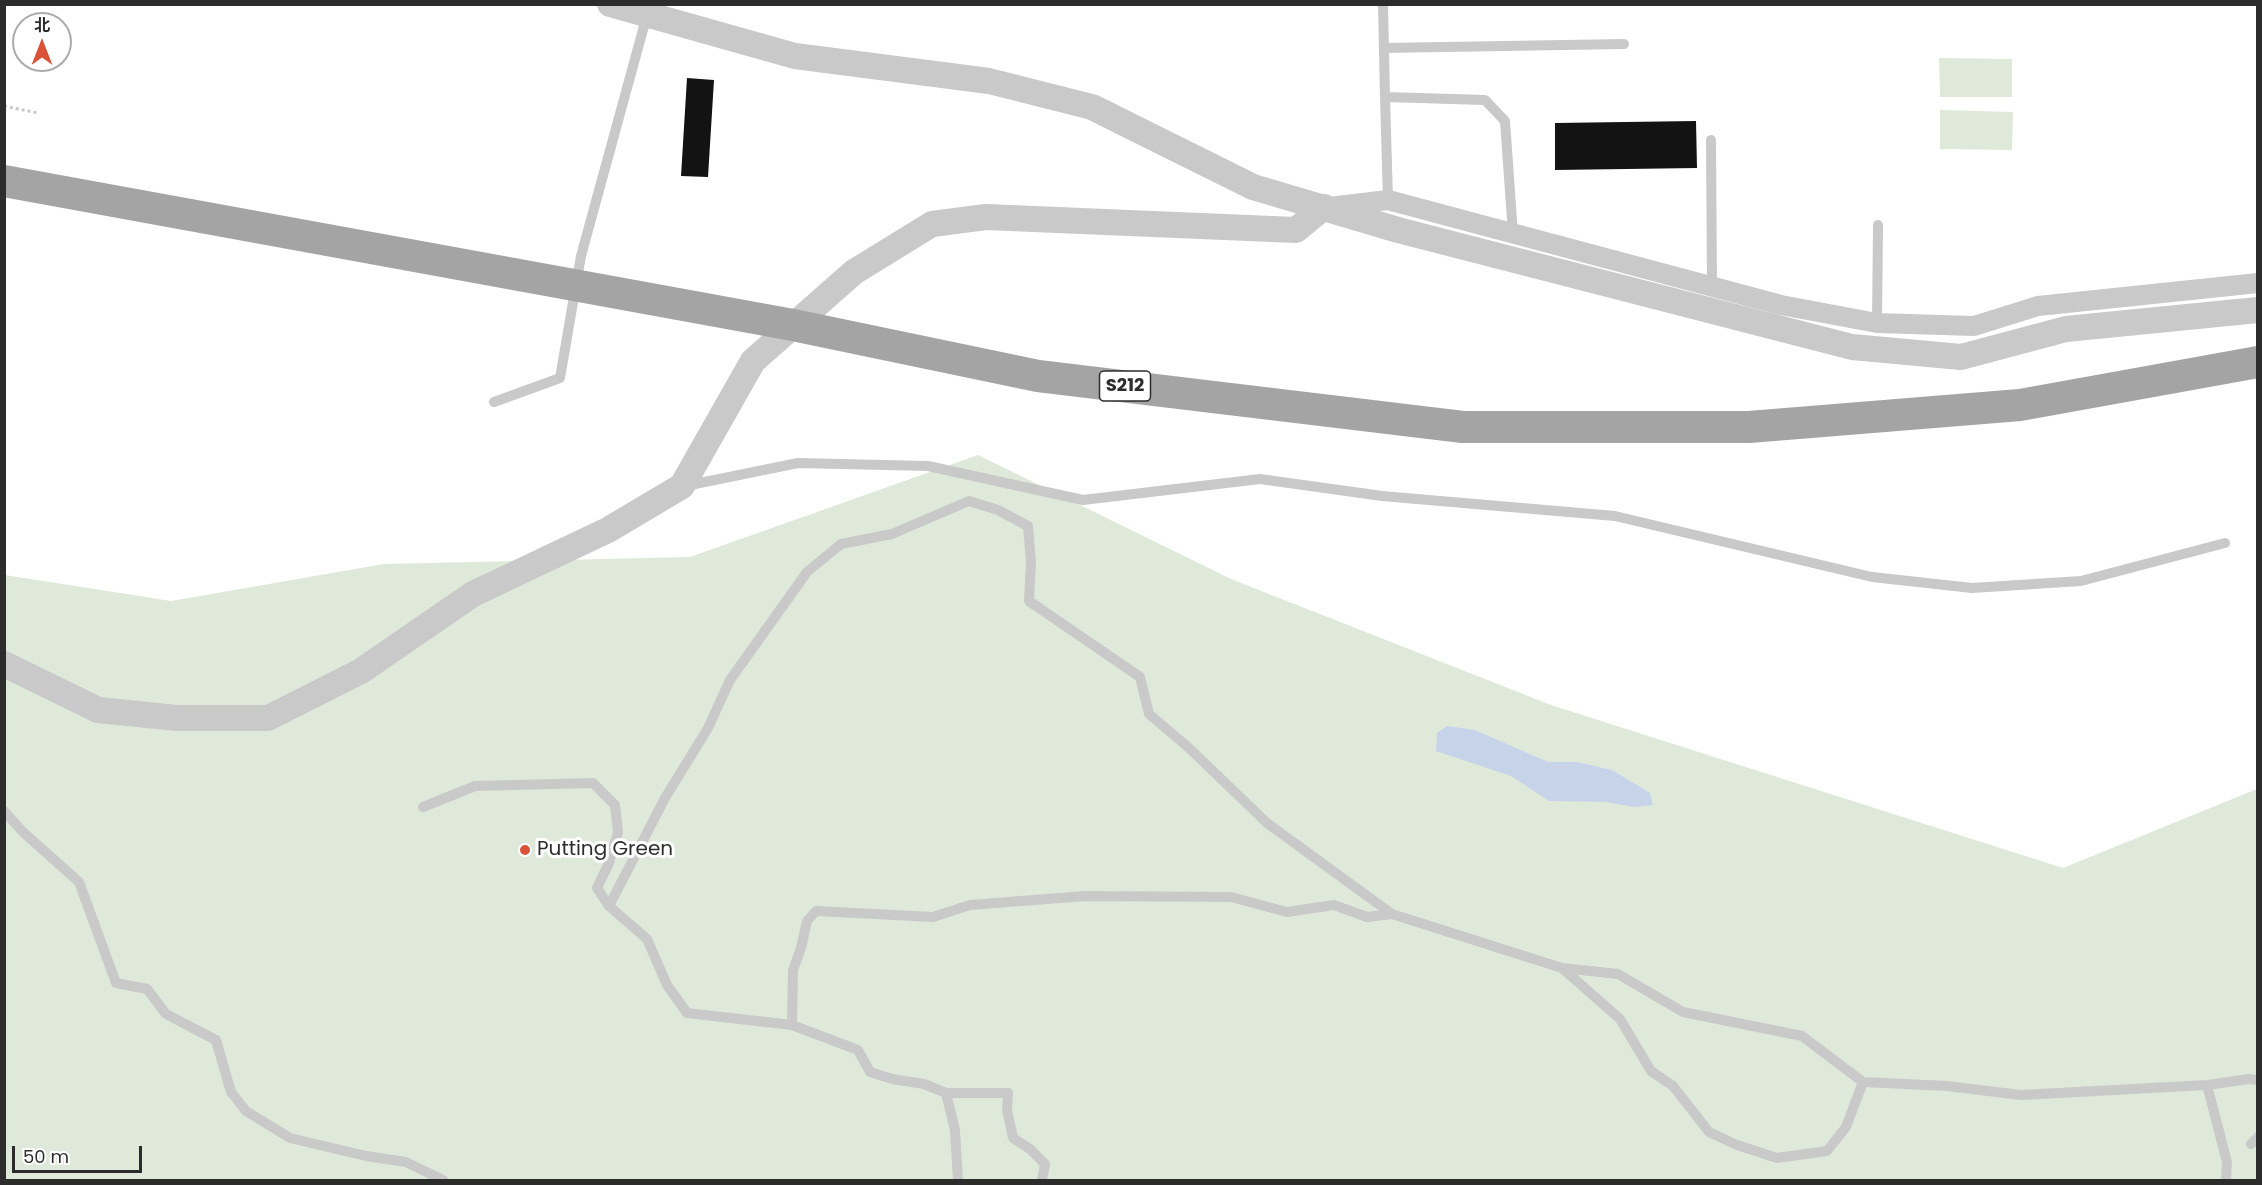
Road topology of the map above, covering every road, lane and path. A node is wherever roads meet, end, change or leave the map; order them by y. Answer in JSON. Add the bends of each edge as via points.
{"nodes":[{"id":1,"x":610,"y":4,"type":"edge"},
{"id":2,"x":1383,"y":4,"type":"edge"},
{"id":3,"x":647,"y":15,"type":"junction"},
{"id":4,"x":1624,"y":44,"type":"dead end"},
{"id":5,"x":1384,"y":48,"type":"junction"},
{"id":6,"x":1385,"y":97,"type":"junction"},
{"id":7,"x":4,"y":106,"type":"edge"},
{"id":8,"x":38,"y":113,"type":"dead end"},
{"id":9,"x":1711,"y":140,"type":"dead end"},
{"id":10,"x":4,"y":181,"type":"edge"},
{"id":11,"x":1388,"y":200,"type":"junction"},
{"id":12,"x":1324,"y":207,"type":"junction"},
{"id":13,"x":1878,"y":225,"type":"dead end"},
{"id":14,"x":1513,"y":234,"type":"junction"},
{"id":15,"x":2258,"y":283,"type":"edge"},
{"id":16,"x":1712,"y":287,"type":"junction"},
{"id":17,"x":2258,"y":310,"type":"edge"},
{"id":18,"x":1877,"y":323,"type":"junction"},
{"id":19,"x":794,"y":325,"type":"junction"},
{"id":20,"x":2258,"y":362,"type":"edge"},
{"id":21,"x":494,"y":402,"type":"dead end"},
{"id":22,"x":682,"y":486,"type":"junction"},
{"id":23,"x":2225,"y":543,"type":"dead end"},
{"id":24,"x":4,"y":664,"type":"edge"},
{"id":25,"x":423,"y":807,"type":"dead end"},
{"id":26,"x":4,"y":812,"type":"edge"},
{"id":27,"x":609,"y":906,"type":"junction"},
{"id":28,"x":1392,"y":914,"type":"junction"},
{"id":29,"x":1562,"y":968,"type":"junction"},
{"id":30,"x":792,"y":1025,"type":"junction"},
{"id":31,"x":2258,"y":1080,"type":"edge"},
{"id":32,"x":1863,"y":1082,"type":"junction"},
{"id":33,"x":2207,"y":1085,"type":"junction"},
{"id":34,"x":946,"y":1093,"type":"junction"},
{"id":35,"x":443,"y":1180,"type":"edge"},
{"id":36,"x":958,"y":1180,"type":"edge"},
{"id":37,"x":1042,"y":1180,"type":"edge"},
{"id":38,"x":2226,"y":1180,"type":"edge"}],
"edges":[{"from":1,"to":3,"type":"street"},
{"from":2,"to":5,"type":"lane"},
{"from":3,"to":12,"type":"street","via":[[795,56],[989,81],[1092,107],[1253,187]]},
{"from":3,"to":21,"type":"lane","via":[[581,256],[560,378]]},
{"from":4,"to":5,"type":"lane"},
{"from":5,"to":6,"type":"lane"},
{"from":6,"to":11,"type":"lane"},
{"from":6,"to":14,"type":"lane","via":[[1485,100],[1505,121]]},
{"from":7,"to":8,"type":"path"},
{"from":9,"to":16,"type":"lane"},
{"from":10,"to":19,"type":"main road","number":"S212"},
{"from":11,"to":12,"type":"street"},
{"from":11,"to":14,"type":"street"},
{"from":12,"to":17,"type":"street","via":[[1398,230],[1852,347],[1961,357],[2066,329]]},
{"from":12,"to":19,"type":"street","via":[[1296,230],[986,218],[932,224],[854,272]]},
{"from":13,"to":18,"type":"lane"},
{"from":14,"to":16,"type":"street"},
{"from":15,"to":18,"type":"street","via":[[2038,306],[1974,326]]},
{"from":16,"to":18,"type":"street"},
{"from":19,"to":20,"type":"main road","number":"S212","via":[[1038,376],[1462,427],[1749,427],[2020,405]]},
{"from":19,"to":22,"type":"street","via":[[753,361]]},
{"from":22,"to":23,"type":"lane","via":[[798,463],[928,466],[1083,500],[1260,479],[1382,496],[1615,516],[1872,577],[1972,588],[2081,581]]},
{"from":22,"to":24,"type":"street","via":[[608,530],[473,594],[361,671],[268,718],[177,718],[98,710]]},
{"from":25,"to":27,"type":"lane","via":[[475,786],[593,783],[615,805],[618,832],[597,888]]},
{"from":26,"to":35,"type":"lane","via":[[79,882],[116,983],[147,989],[166,1014],[216,1040],[231,1092],[246,1111],[290,1138],[406,1162]]},
{"from":27,"to":28,"type":"lane","via":[[708,728],[730,680],[807,572],[842,544],[892,534],[969,501],[998,510],[1028,526],[1029,601],[1140,677],[1149,714],[1267,823]]},
{"from":27,"to":30,"type":"lane","via":[[647,939],[667,985],[687,1013]]},
{"from":28,"to":29,"type":"lane"},
{"from":28,"to":30,"type":"lane","via":[[1367,917],[1334,905],[1287,912],[1231,897],[1096,896],[970,905],[933,917],[816,911],[807,921],[793,970]]},
{"from":29,"to":32,"type":"lane","via":[[1618,974],[1683,1012],[1802,1036]]},
{"from":29,"to":32,"type":"lane","via":[[1620,1019],[1651,1071],[1673,1086],[1709,1132],[1737,1145],[1777,1158],[1827,1151],[1846,1127]]},
{"from":30,"to":34,"type":"lane","via":[[858,1050],[870,1072]]},
{"from":31,"to":33,"type":"lane"},
{"from":32,"to":33,"type":"lane","via":[[2021,1095]]},
{"from":33,"to":38,"type":"lane","via":[[2228,1162]]},
{"from":34,"to":36,"type":"lane","via":[[955,1130]]},
{"from":34,"to":37,"type":"lane","via":[[1008,1093],[1013,1138],[1045,1164]]}]}
